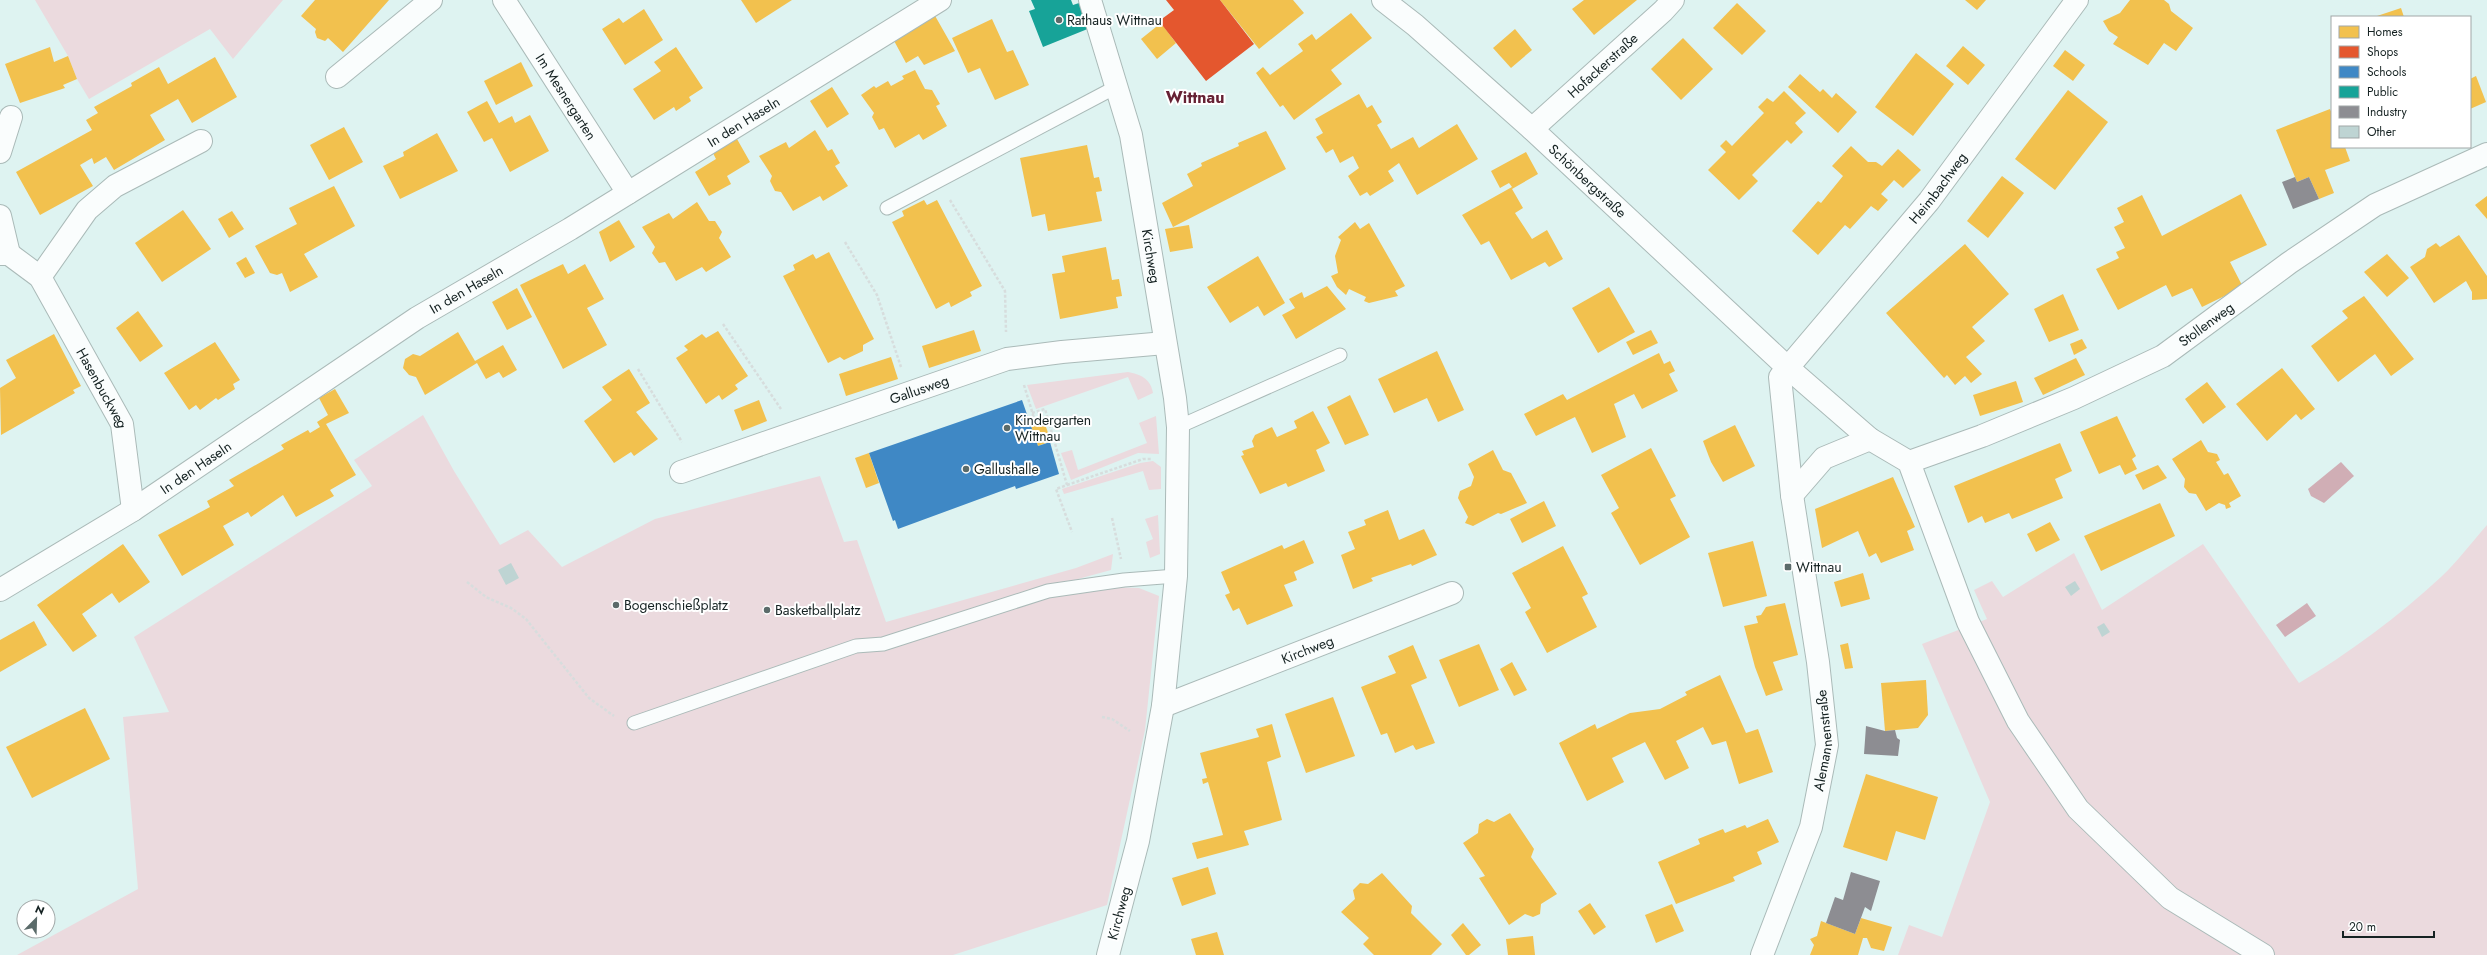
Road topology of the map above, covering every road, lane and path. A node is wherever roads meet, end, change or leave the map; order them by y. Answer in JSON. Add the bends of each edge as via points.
{"nodes":[{"id":1,"x":431,"y":0,"type":"edge"},
{"id":2,"x":504,"y":0,"type":"edge"},
{"id":3,"x":940,"y":0,"type":"edge"},
{"id":4,"x":1090,"y":0,"type":"edge"},
{"id":5,"x":1383,"y":0,"type":"edge"},
{"id":6,"x":1673,"y":0,"type":"edge"},
{"id":7,"x":2077,"y":0,"type":"edge"},
{"id":8,"x":337,"y":77,"type":"dead end"},
{"id":9,"x":1116,"y":87,"type":"junction"},
{"id":10,"x":12,"y":117,"type":"dead end"},
{"id":11,"x":1532,"y":129,"type":"junction"},
{"id":12,"x":201,"y":141,"type":"dead end"},
{"id":13,"x":0,"y":152,"type":"edge"},
{"id":14,"x":2487,"y":154,"type":"edge"},
{"id":15,"x":939,"y":181,"type":"junction"},
{"id":16,"x":628,"y":193,"type":"junction"},
{"id":17,"x":887,"y":208,"type":"dead end"},
{"id":18,"x":0,"y":216,"type":"edge"},
{"id":19,"x":845,"y":242,"type":"dead end"},
{"id":20,"x":4,"y":254,"type":"edge"},
{"id":21,"x":40,"y":277,"type":"junction"},
{"id":22,"x":723,"y":324,"type":"dead end"},
{"id":23,"x":1165,"y":343,"type":"junction"},
{"id":24,"x":1340,"y":354,"type":"dead end"},
{"id":25,"x":1011,"y":358,"type":"junction"},
{"id":26,"x":1787,"y":367,"type":"junction"},
{"id":27,"x":638,"y":369,"type":"dead end"},
{"id":28,"x":908,"y":393,"type":"junction"},
{"id":29,"x":1032,"y":413,"type":"junction"},
{"id":30,"x":1034,"y":418,"type":"dead end"},
{"id":31,"x":1178,"y":427,"type":"junction"},
{"id":32,"x":796,"y":431,"type":"junction"},
{"id":33,"x":1870,"y":439,"type":"junction"},
{"id":34,"x":1178,"y":459,"type":"junction"},
{"id":35,"x":1909,"y":462,"type":"junction"},
{"id":36,"x":689,"y":469,"type":"joint"},
{"id":37,"x":1067,"y":485,"type":"junction"},
{"id":38,"x":1792,"y":495,"type":"junction"},
{"id":39,"x":133,"y":510,"type":"junction"},
{"id":40,"x":1112,"y":518,"type":"dead end"},
{"id":41,"x":1072,"y":532,"type":"dead end"},
{"id":42,"x":1120,"y":551,"type":"dead end"},
{"id":43,"x":1176,"y":576,"type":"junction"},
{"id":44,"x":468,"y":582,"type":"dead end"},
{"id":45,"x":0,"y":590,"type":"edge"},
{"id":46,"x":1452,"y":593,"type":"dead end"},
{"id":47,"x":1164,"y":706,"type":"junction"},
{"id":48,"x":634,"y":723,"type":"joint"},
{"id":49,"x":1108,"y":955,"type":"edge"},
{"id":50,"x":1762,"y":955,"type":"edge"},
{"id":51,"x":2263,"y":955,"type":"edge"}],
"edges":[{"from":1,"to":8,"type":"street"},
{"from":2,"to":16,"type":"street","name":"Im Mesnergarten"},
{"from":3,"to":16,"type":"street","name":"In den Haseln"},
{"from":4,"to":9,"type":"street","name":"Kirchweg"},
{"from":5,"to":11,"type":"street","name":"Schönbergstraße","via":[[1415,25]]},
{"from":6,"to":11,"type":"street","name":"Hofackerstraße"},
{"from":7,"to":26,"type":"street","name":"Heimbachweg","via":[[1929,201]]},
{"from":9,"to":15,"type":"lane"},
{"from":9,"to":23,"type":"street","name":"Kirchweg","via":[[1130,135]]},
{"from":10,"to":13,"type":"street"},
{"from":11,"to":26,"type":"street","name":"Schönbergstraße"},
{"from":12,"to":21,"type":"street","via":[[115,186],[87,210]]},
{"from":14,"to":35,"type":"street","name":"Stollenweg","via":[[2375,205],[2289,263],[2162,356],[2059,404],[1982,436]]},
{"from":15,"to":17,"type":"lane"},
{"from":15,"to":25,"type":"path","via":[[1005,291]]},
{"from":16,"to":39,"type":"street","name":"In den Haseln","via":[[417,318]]},
{"from":18,"to":20,"type":"street","name":"Hasenbuckweg"},
{"from":19,"to":28,"type":"path","via":[[877,294]]},
{"from":20,"to":21,"type":"street","name":"Hasenbuckweg"},
{"from":21,"to":39,"type":"street","name":"Hasenbuckweg","via":[[122,424]]},
{"from":22,"to":32,"type":"path"},
{"from":23,"to":25,"type":"street","name":"Gallusweg"},
{"from":23,"to":31,"type":"street","name":"Kirchweg","via":[[1176,398]]},
{"from":24,"to":31,"type":"lane"},
{"from":25,"to":28,"type":"street","name":"Gallusweg"},
{"from":25,"to":29,"type":"path"},
{"from":26,"to":33,"type":"street","name":"Schönbergstraße"},
{"from":26,"to":38,"type":"street","name":"Alemannenstraße","via":[[1780,377]]},
{"from":27,"to":36,"type":"path"},
{"from":28,"to":32,"type":"street","name":"Gallusweg"},
{"from":29,"to":30,"type":"path"},
{"from":29,"to":37,"type":"path","via":[[1045,409]]},
{"from":31,"to":34,"type":"street","name":"Kirchweg"},
{"from":32,"to":36,"type":"street","name":"Gallusweg"},
{"from":33,"to":35,"type":"street","name":"Schönbergstraße"},
{"from":33,"to":38,"type":"street","via":[[1824,458]]},
{"from":34,"to":37,"type":"path","via":[[1142,459]]},
{"from":34,"to":43,"type":"street","name":"Kirchweg"},
{"from":35,"to":51,"type":"street","via":[[1968,622],[2018,721],[2078,809],[2170,898]]},
{"from":37,"to":41,"type":"path","via":[[1056,489]]},
{"from":38,"to":50,"type":"street","name":"Alemannenstraße","via":[[1818,662],[1827,745],[1810,827]]},
{"from":39,"to":45,"type":"street","name":"In den Haseln"},
{"from":40,"to":42,"type":"path"},
{"from":43,"to":47,"type":"street","name":"Kirchweg"},
{"from":43,"to":48,"type":"lane","via":[[1124,580],[1048,591],[883,644],[856,646]]},
{"from":44,"to":48,"type":"path","via":[[486,597],[512,608],[526,619],[589,698],[602,709]]},
{"from":46,"to":47,"type":"street","name":"Kirchweg"},
{"from":47,"to":49,"type":"street","name":"Kirchweg","via":[[1138,841]]}]}
